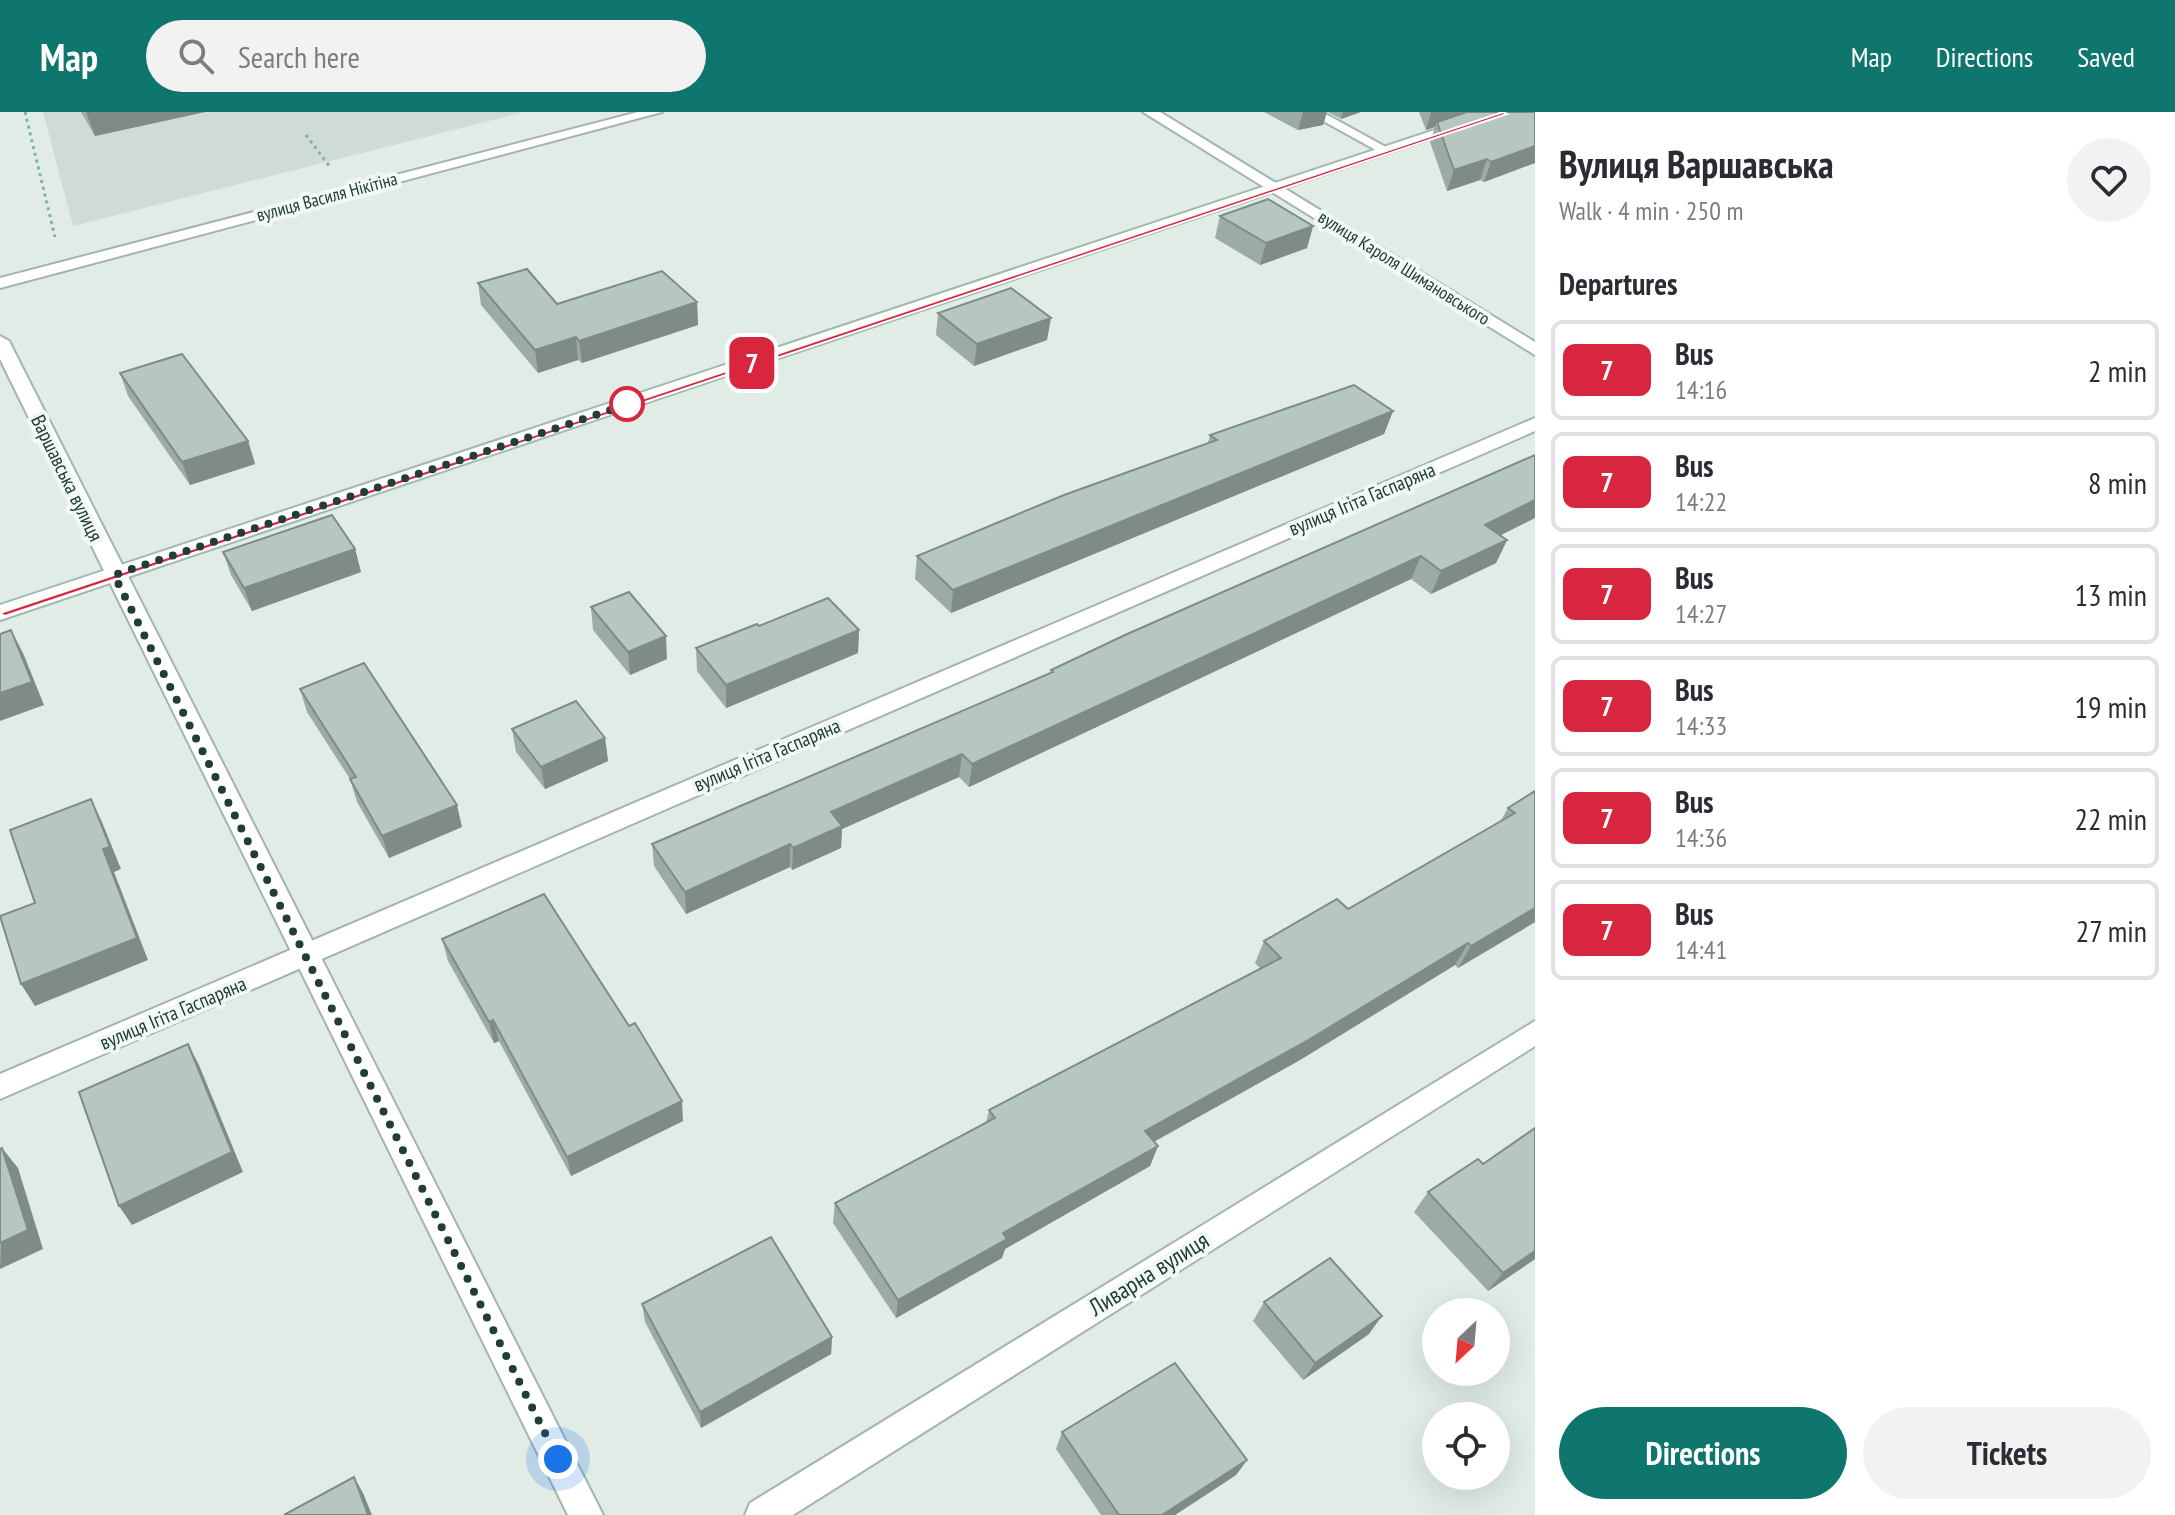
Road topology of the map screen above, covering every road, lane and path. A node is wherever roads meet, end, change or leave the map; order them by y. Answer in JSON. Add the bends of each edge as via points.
{"nodes":[{"id":1,"x":25,"y":112,"type":"edge"},
{"id":2,"x":655,"y":112,"type":"edge"},
{"id":3,"x":1150,"y":112,"type":"edge"},
{"id":4,"x":1313,"y":112,"type":"edge"},
{"id":5,"x":1503,"y":112,"type":"edge"},
{"id":6,"x":306,"y":135,"type":"dead end"},
{"id":7,"x":1387,"y":151,"type":"junction"},
{"id":8,"x":331,"y":168,"type":"dead end"},
{"id":9,"x":1277,"y":189,"type":"junction"},
{"id":10,"x":55,"y":238,"type":"dead end"},
{"id":11,"x":0,"y":283,"type":"edge"},
{"id":12,"x":0,"y":341,"type":"edge"},
{"id":13,"x":1535,"y":350,"type":"edge"},
{"id":14,"x":1535,"y":424,"type":"edge"},
{"id":15,"x":114,"y":575,"type":"junction"},
{"id":16,"x":0,"y":613,"type":"edge"},
{"id":17,"x":306,"y":954,"type":"junction"},
{"id":18,"x":1535,"y":1032,"type":"edge"},
{"id":19,"x":0,"y":1087,"type":"edge"},
{"id":20,"x":586,"y":1515,"type":"edge"},
{"id":21,"x":762,"y":1515,"type":"edge"}],
"edges":[{"from":1,"to":10,"type":"path"},
{"from":2,"to":11,"type":"street","name":"вулиця Василя Нікітіна"},
{"from":3,"to":9,"type":"street","name":"вулиця Кароля Шимановського"},
{"from":4,"to":7,"type":"lane"},
{"from":5,"to":7,"type":"street"},
{"from":6,"to":8,"type":"path"},
{"from":7,"to":9,"type":"street"},
{"from":9,"to":13,"type":"street","name":"вулиця Кароля Шимановського"},
{"from":9,"to":15,"type":"street"},
{"from":12,"to":15,"type":"street","name":"Варшавська вулиця"},
{"from":14,"to":17,"type":"street","name":"вулиця Ігіта Гаспаряна"},
{"from":15,"to":16,"type":"street"},
{"from":15,"to":17,"type":"street","name":"Варшавська вулиця"},
{"from":17,"to":19,"type":"street","name":"вулиця Ігіта Гаспаряна"},
{"from":17,"to":20,"type":"street","name":"Варшавська вулиця"},
{"from":18,"to":21,"type":"street","name":"Ливарна вулиця"}]}
